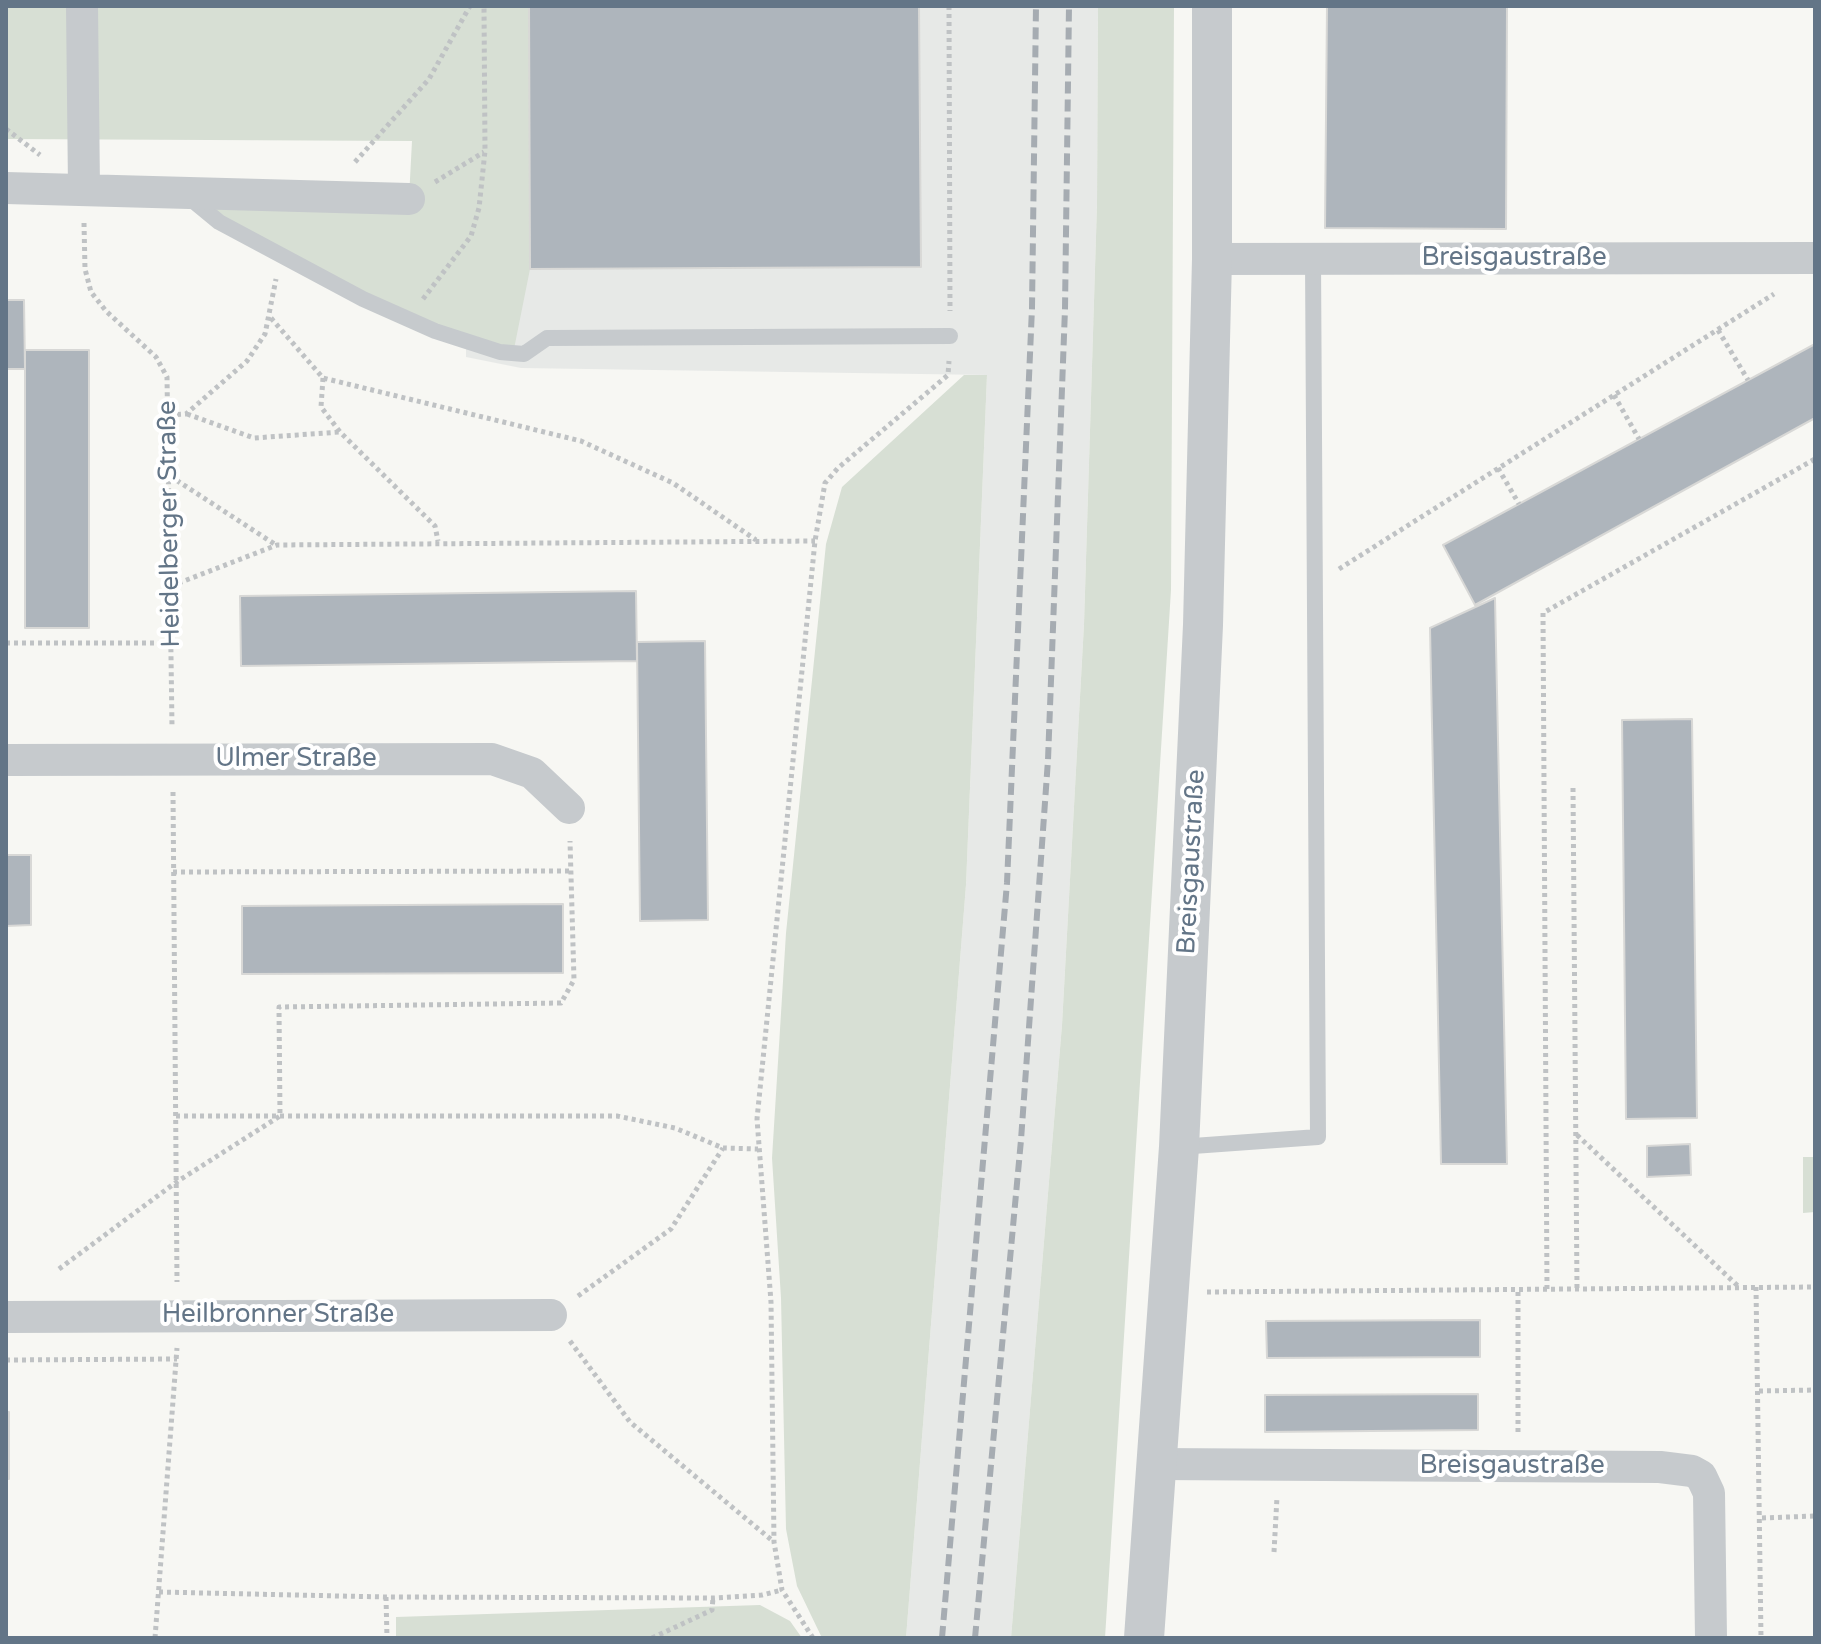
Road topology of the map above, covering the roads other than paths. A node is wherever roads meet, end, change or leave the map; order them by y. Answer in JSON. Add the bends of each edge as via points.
{"nodes":[{"id":1,"x":82,"y":6,"type":"edge"},
{"id":2,"x":1212,"y":6,"type":"edge"},
{"id":3,"x":6,"y":188,"type":"edge"},
{"id":4,"x":84,"y":188,"type":"junction"},
{"id":5,"x":183,"y":192,"type":"junction"},
{"id":6,"x":409,"y":199,"type":"road end"},
{"id":7,"x":1815,"y":258,"type":"edge"},
{"id":8,"x":1212,"y":259,"type":"junction"},
{"id":9,"x":1313,"y":259,"type":"junction"},
{"id":10,"x":950,"y":336,"type":"road end"},
{"id":11,"x":6,"y":760,"type":"edge"},
{"id":12,"x":569,"y":808,"type":"dead end"},
{"id":13,"x":1179,"y":1147,"type":"junction"},
{"id":14,"x":551,"y":1315,"type":"road end"},
{"id":15,"x":6,"y":1317,"type":"edge"},
{"id":16,"x":1157,"y":1464,"type":"junction"},
{"id":17,"x":1144,"y":1638,"type":"edge"},
{"id":18,"x":1711,"y":1638,"type":"edge"}],
"edges":[{"from":1,"to":4,"type":"street"},
{"from":2,"to":8,"type":"street","name":"Breisgaustraße"},
{"from":3,"to":4,"type":"street"},
{"from":4,"to":5,"type":"street"},
{"from":5,"to":6,"type":"street"},
{"from":5,"to":10,"type":"lane","via":[[219,222],[410,321],[513,354],[524,354],[547,338]]},
{"from":7,"to":9,"type":"street","name":"Breisgaustraße"},
{"from":8,"to":9,"type":"street","name":"Breisgaustraße"},
{"from":8,"to":13,"type":"street","name":"Breisgaustraße","via":[[1203,625]]},
{"from":9,"to":13,"type":"lane","via":[[1318,1137]]},
{"from":11,"to":12,"type":"street","name":"Ulmer Straße","via":[[492,759],[532,773]]},
{"from":13,"to":16,"type":"street","name":"Breisgaustraße"},
{"from":14,"to":15,"type":"street","name":"Heilbronner Straße"},
{"from":16,"to":17,"type":"street","name":"Breisgaustraße"},
{"from":16,"to":18,"type":"street","name":"Breisgaustraße","via":[[1671,1467],[1701,1476],[1710,1504]]}]}
